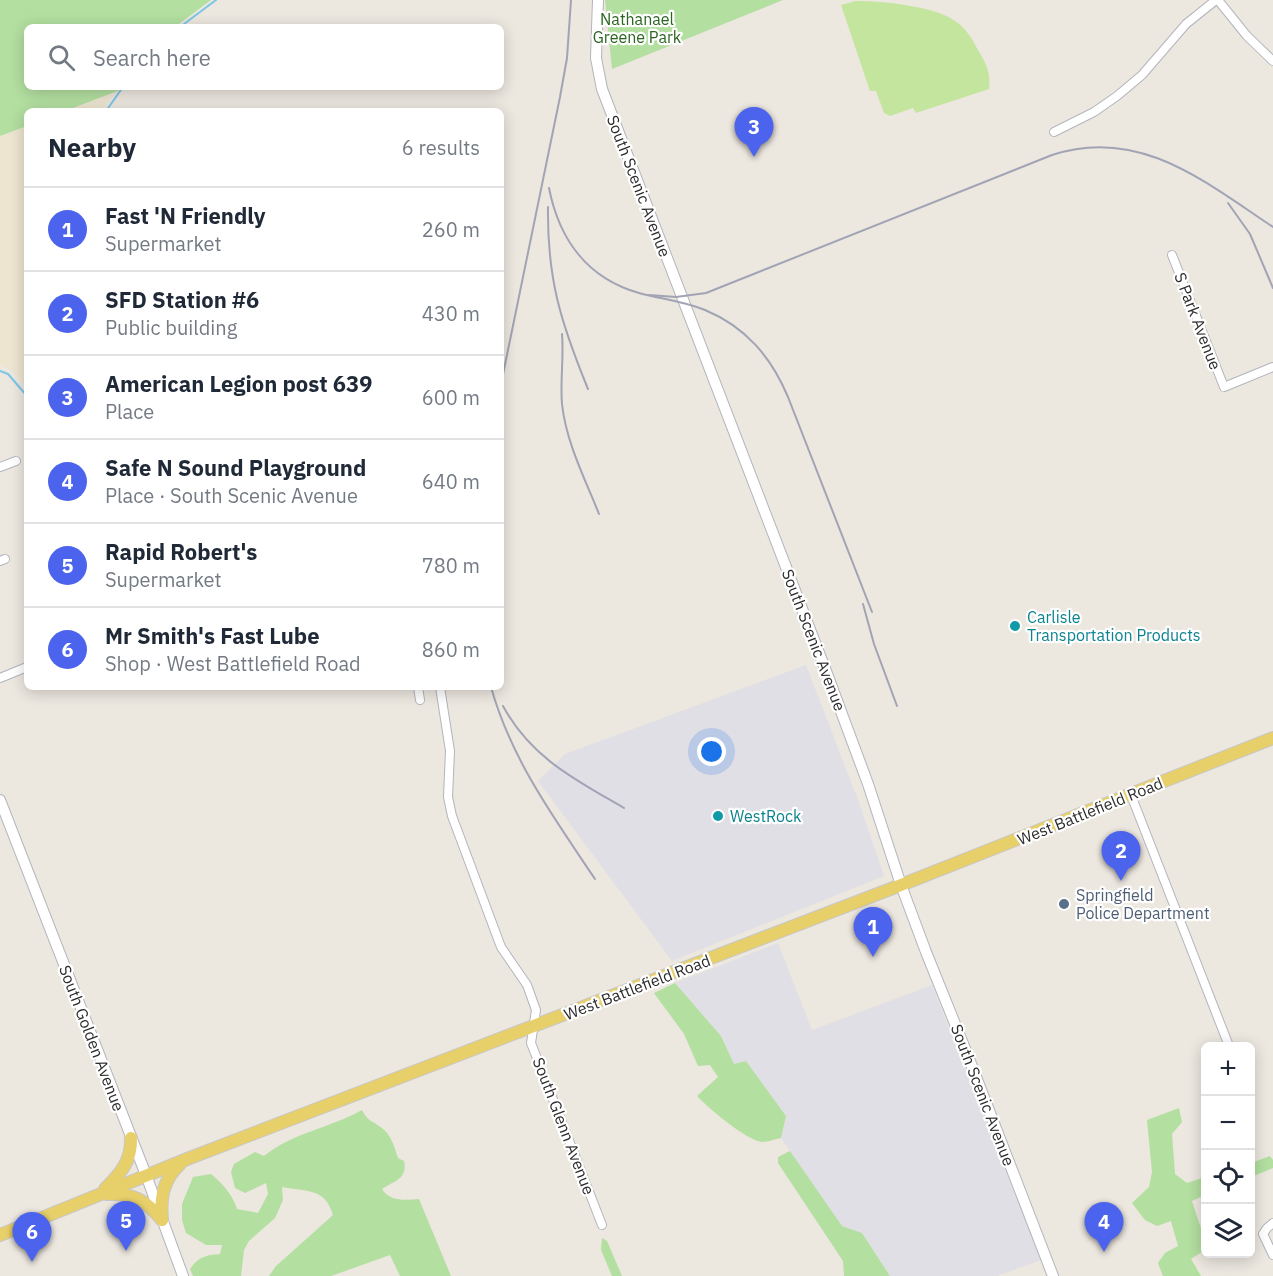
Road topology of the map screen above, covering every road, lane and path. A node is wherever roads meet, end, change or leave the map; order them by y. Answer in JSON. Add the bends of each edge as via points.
{"nodes":[{"id":1,"x":598,"y":0,"type":"edge"},
{"id":2,"x":1217,"y":0,"type":"edge"},
{"id":3,"x":1273,"y":61,"type":"edge"},
{"id":4,"x":1054,"y":132,"type":"dead end"},
{"id":5,"x":1172,"y":255,"type":"dead end"},
{"id":6,"x":1273,"y":367,"type":"edge"},
{"id":7,"x":16,"y":461,"type":"dead end"},
{"id":8,"x":0,"y":467,"type":"edge"},
{"id":9,"x":24,"y":669,"type":"edge"},
{"id":10,"x":0,"y":678,"type":"edge"},
{"id":11,"x":418,"y":690,"type":"edge"},
{"id":12,"x":440,"y":690,"type":"edge"},
{"id":13,"x":420,"y":700,"type":"dead end"},
{"id":14,"x":1273,"y":738,"type":"edge"},
{"id":15,"x":1131,"y":795,"type":"junction"},
{"id":16,"x":0,"y":800,"type":"edge"},
{"id":17,"x":901,"y":885,"type":"junction"},
{"id":18,"x":534,"y":1026,"type":"junction"},
{"id":19,"x":1227,"y":1042,"type":"edge"},
{"id":20,"x":131,"y":1138,"type":"junction"},
{"id":21,"x":186,"y":1159,"type":"junction"},
{"id":22,"x":146,"y":1175,"type":"junction"},
{"id":23,"x":99,"y":1194,"type":"junction"},
{"id":24,"x":162,"y":1220,"type":"junction"},
{"id":25,"x":1273,"y":1223,"type":"edge"},
{"id":26,"x":602,"y":1226,"type":"dead end"},
{"id":27,"x":0,"y":1235,"type":"edge"},
{"id":28,"x":1273,"y":1255,"type":"edge"},
{"id":29,"x":183,"y":1276,"type":"edge"},
{"id":30,"x":1053,"y":1276,"type":"edge"}],
"edges":[{"from":1,"to":17,"type":"main road","name":"South Scenic Avenue","via":[[596,58],[602,89],[826,671]]},
{"from":2,"to":3,"type":"street"},
{"from":2,"to":4,"type":"street","via":[[1186,24],[1142,75],[1117,96]]},
{"from":5,"to":6,"type":"street","name":"S Park Avenue","via":[[1224,387]]},
{"from":7,"to":8,"type":"street"},
{"from":9,"to":10,"type":"street"},
{"from":11,"to":13,"type":"street"},
{"from":12,"to":18,"type":"street","name":"South Glenn Avenue","via":[[450,757],[448,796],[452,816],[501,947],[526,985],[536,1010]]},
{"from":14,"to":15,"type":"main road","name":"West Battlefield Road"},
{"from":15,"to":17,"type":"main road","name":"West Battlefield Road"},
{"from":15,"to":19,"type":"street"},
{"from":16,"to":20,"type":"main road","name":"South Golden Avenue"},
{"from":17,"to":18,"type":"main road","name":"West Battlefield Road"},
{"from":17,"to":30,"type":"main road","name":"South Scenic Avenue"},
{"from":18,"to":21,"type":"main road","name":"West Battlefield Road"},
{"from":18,"to":26,"type":"street","name":"South Glenn Avenue","via":[[531,1043]]},
{"from":20,"to":22,"type":"main road","name":"South Golden Avenue"},
{"from":20,"to":23,"type":"main road","via":[[126,1163]]},
{"from":21,"to":22,"type":"main road","name":"West Battlefield Road"},
{"from":21,"to":24,"type":"main road","via":[[166,1182]]},
{"from":22,"to":23,"type":"main road","name":"West Battlefield Road"},
{"from":22,"to":24,"type":"main road","name":"South Golden Avenue"},
{"from":23,"to":24,"type":"main road","via":[[136,1197]]},
{"from":23,"to":27,"type":"main road","name":"West Battlefield Road"},
{"from":24,"to":29,"type":"main road","name":"South Golden Avenue"},
{"from":25,"to":28,"type":"street","via":[[1263,1234]]}]}
